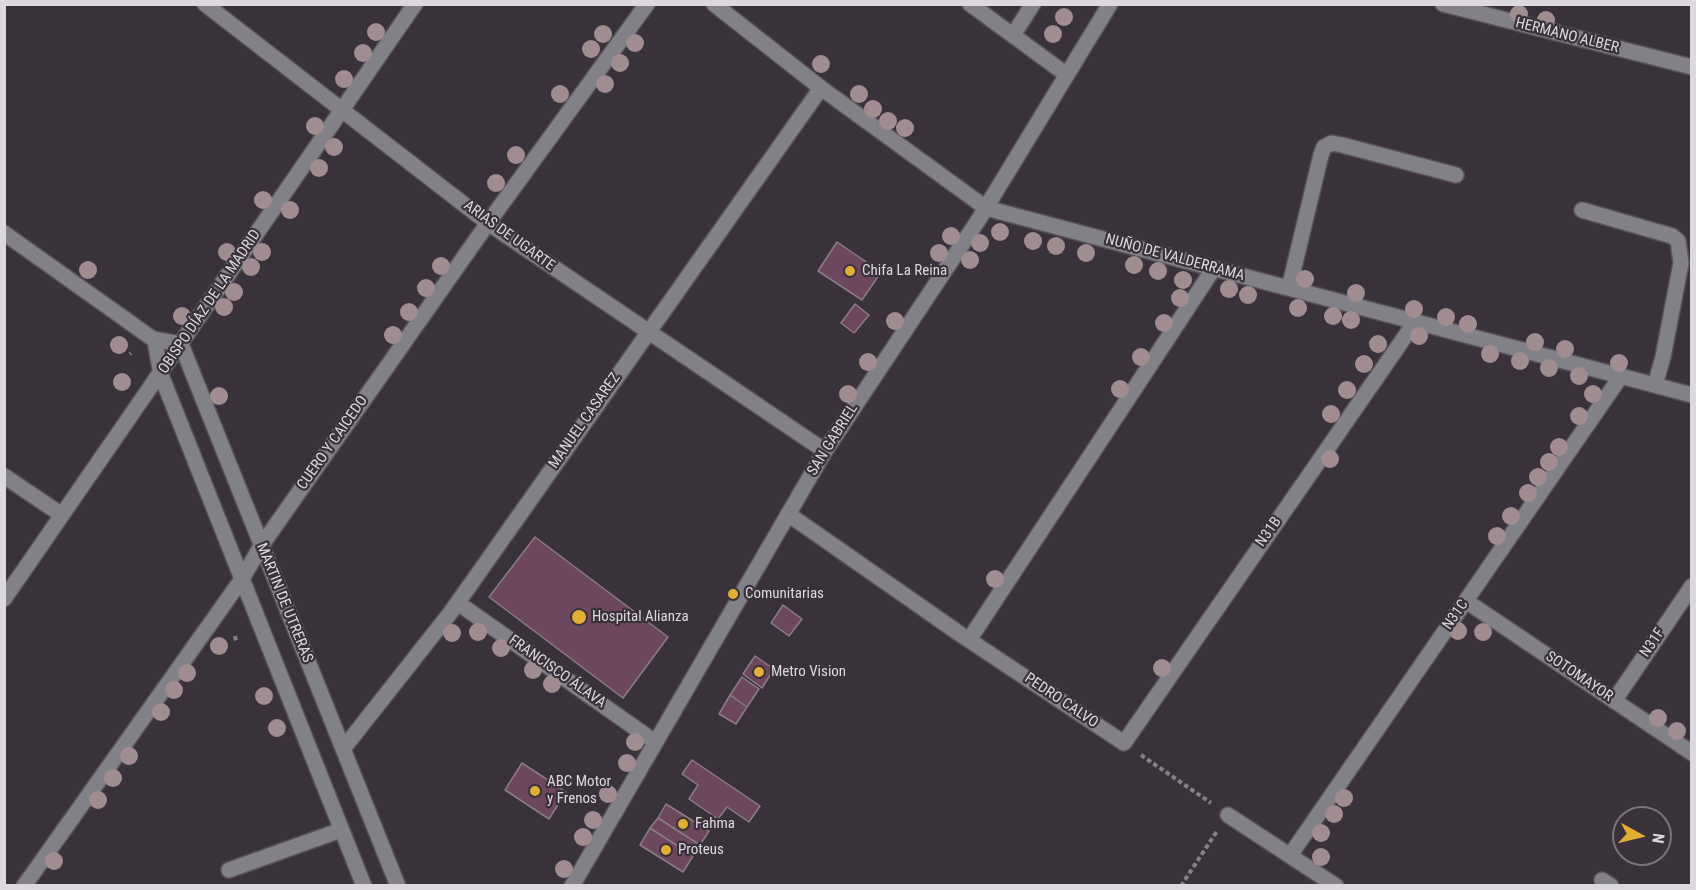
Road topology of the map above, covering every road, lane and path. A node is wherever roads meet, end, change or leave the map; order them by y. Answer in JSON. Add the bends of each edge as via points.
{"nodes":[{"id":1,"x":205,"y":4,"type":"edge"},
{"id":2,"x":415,"y":4,"type":"edge"},
{"id":3,"x":647,"y":4,"type":"edge"},
{"id":4,"x":714,"y":4,"type":"edge"},
{"id":5,"x":970,"y":4,"type":"edge"},
{"id":6,"x":1034,"y":4,"type":"edge"},
{"id":7,"x":1110,"y":4,"type":"edge"},
{"id":8,"x":1443,"y":4,"type":"edge"},
{"id":9,"x":1013,"y":35,"type":"junction"},
{"id":10,"x":1692,"y":67,"type":"edge"},
{"id":11,"x":1068,"y":75,"type":"junction"},
{"id":12,"x":821,"y":88,"type":"junction"},
{"id":13,"x":343,"y":110,"type":"junction"},
{"id":14,"x":1456,"y":175,"type":"dead end"},
{"id":15,"x":986,"y":208,"type":"junction"},
{"id":16,"x":1582,"y":210,"type":"dead end"},
{"id":17,"x":488,"y":223,"type":"junction"},
{"id":18,"x":4,"y":233,"type":"edge"},
{"id":19,"x":1214,"y":268,"type":"junction"},
{"id":20,"x":1289,"y":288,"type":"junction"},
{"id":21,"x":1415,"y":321,"type":"junction"},
{"id":22,"x":648,"y":333,"type":"junction"},
{"id":23,"x":155,"y":340,"type":"junction"},
{"id":24,"x":181,"y":344,"type":"junction"},
{"id":25,"x":161,"y":375,"type":"junction"},
{"id":26,"x":1621,"y":376,"type":"junction"},
{"id":27,"x":1655,"y":385,"type":"junction"},
{"id":28,"x":1692,"y":395,"type":"edge"},
{"id":29,"x":825,"y":451,"type":"junction"},
{"id":30,"x":4,"y":476,"type":"edge"},
{"id":31,"x":788,"y":514,"type":"junction"},
{"id":32,"x":62,"y":516,"type":"junction"},
{"id":33,"x":261,"y":546,"type":"junction"},
{"id":34,"x":242,"y":579,"type":"junction"},
{"id":35,"x":1692,"y":586,"type":"edge"},
{"id":36,"x":4,"y":599,"type":"edge"},
{"id":37,"x":1466,"y":601,"type":"junction"},
{"id":38,"x":458,"y":603,"type":"junction"},
{"id":39,"x":235,"y":636,"type":"dead end"},
{"id":40,"x":969,"y":640,"type":"junction"},
{"id":41,"x":236,"y":642,"type":"dead end"},
{"id":42,"x":1614,"y":701,"type":"junction"},
{"id":43,"x":656,"y":742,"type":"junction"},
{"id":44,"x":1124,"y":743,"type":"junction"},
{"id":45,"x":343,"y":749,"type":"junction"},
{"id":46,"x":1692,"y":753,"type":"edge"},
{"id":47,"x":1228,"y":815,"type":"junction"},
{"id":48,"x":342,"y":830,"type":"junction"},
{"id":49,"x":1291,"y":854,"type":"junction"},
{"id":50,"x":229,"y":870,"type":"dead end"},
{"id":51,"x":24,"y":885,"type":"edge"},
{"id":52,"x":364,"y":885,"type":"edge"},
{"id":53,"x":398,"y":885,"type":"edge"},
{"id":54,"x":572,"y":885,"type":"edge"},
{"id":55,"x":1180,"y":885,"type":"edge"},
{"id":56,"x":1336,"y":885,"type":"edge"}],
"edges":[{"from":1,"to":13,"type":"street","name":"ARIAS DE UGARTE"},
{"from":2,"to":13,"type":"street","name":"OBISPO DÍAZ DE LA MADRID"},
{"from":3,"to":17,"type":"street","name":"CUERO Y CAICEDO"},
{"from":4,"to":12,"type":"street","name":"NUÑO DE VALDERRAMA"},
{"from":5,"to":9,"type":"street"},
{"from":6,"to":9,"type":"street"},
{"from":7,"to":11,"type":"street","name":"SAN GABRIEL"},
{"from":8,"to":10,"type":"street","name":"HERMANO ALBER"},
{"from":9,"to":11,"type":"street"},
{"from":11,"to":15,"type":"street","name":"SAN GABRIEL"},
{"from":12,"to":15,"type":"street","name":"NUÑO DE VALDERRAMA"},
{"from":12,"to":22,"type":"street","name":"MANUEL CASAREZ"},
{"from":13,"to":17,"type":"street","name":"ARIAS DE UGARTE"},
{"from":13,"to":24,"type":"street","name":"OBISPO DÍAZ DE LA MADRID"},
{"from":14,"to":20,"type":"street","via":[[1342,145],[1332,143],[1324,147]]},
{"from":15,"to":19,"type":"street","name":"NUÑO DE VALDERRAMA"},
{"from":15,"to":29,"type":"street","name":"SAN GABRIEL"},
{"from":16,"to":27,"type":"street","via":[[1678,241],[1681,263]]},
{"from":17,"to":22,"type":"street","name":"ARIAS DE UGARTE"},
{"from":17,"to":33,"type":"street","name":"CUERO Y CAICEDO"},
{"from":18,"to":23,"type":"street"},
{"from":19,"to":20,"type":"street","name":"NUÑO DE VALDERRAMA"},
{"from":19,"to":40,"type":"street"},
{"from":20,"to":21,"type":"street","name":"NUÑO DE VALDERRAMA"},
{"from":21,"to":26,"type":"street","name":"NUÑO DE VALDERRAMA"},
{"from":21,"to":44,"type":"street","name":"N31B"},
{"from":22,"to":29,"type":"street","name":"ARIAS DE UGARTE"},
{"from":22,"to":38,"type":"street","name":"MANUEL CASAREZ"},
{"from":23,"to":24,"type":"street"},
{"from":23,"to":25,"type":"street","name":"MARTIN DE UTRERAS"},
{"from":24,"to":25,"type":"street","name":"OBISPO DÍAZ DE LA MADRID"},
{"from":24,"to":33,"type":"street","name":"MARTIN DE UTRERAS"},
{"from":25,"to":32,"type":"street","name":"OBISPO DÍAZ DE LA MADRID"},
{"from":25,"to":34,"type":"street","name":"MARTIN DE UTRERAS"},
{"from":26,"to":27,"type":"street","name":"NUÑO DE VALDERRAMA"},
{"from":26,"to":37,"type":"street","name":"N31C"},
{"from":27,"to":28,"type":"street","name":"NUÑO DE VALDERRAMA"},
{"from":29,"to":31,"type":"street","name":"SAN GABRIEL"},
{"from":30,"to":32,"type":"street"},
{"from":31,"to":40,"type":"street","name":"PEDRO CALVO"},
{"from":31,"to":43,"type":"street","name":"SAN GABRIEL"},
{"from":32,"to":36,"type":"street","name":"OBISPO DÍAZ DE LA MADRID"},
{"from":33,"to":34,"type":"street","name":"CUERO Y CAICEDO"},
{"from":33,"to":45,"type":"street","name":"MARTIN DE UTRERAS"},
{"from":34,"to":48,"type":"street","name":"MARTIN DE UTRERAS"},
{"from":34,"to":51,"type":"street","name":"CUERO Y CAICEDO"},
{"from":35,"to":42,"type":"street","name":"N31F"},
{"from":37,"to":42,"type":"street","name":"SOTOMAYOR"},
{"from":37,"to":49,"type":"street","name":"N31C"},
{"from":38,"to":43,"type":"street","name":"FRANCISCO ÁLAVA"},
{"from":38,"to":45,"type":"street","name":"MANUEL CASAREZ"},
{"from":39,"to":41,"type":"path"},
{"from":40,"to":44,"type":"street","name":"PEDRO CALVO"},
{"from":42,"to":46,"type":"street","name":"SOTOMAYOR"},
{"from":43,"to":54,"type":"street","name":"SAN GABRIEL"},
{"from":44,"to":47,"type":"path"},
{"from":45,"to":53,"type":"street","name":"MARTIN DE UTRERAS"},
{"from":47,"to":49,"type":"street"},
{"from":47,"to":55,"type":"path"},
{"from":48,"to":50,"type":"street"},
{"from":48,"to":52,"type":"street","name":"MARTIN DE UTRERAS"},
{"from":49,"to":56,"type":"street"}]}
